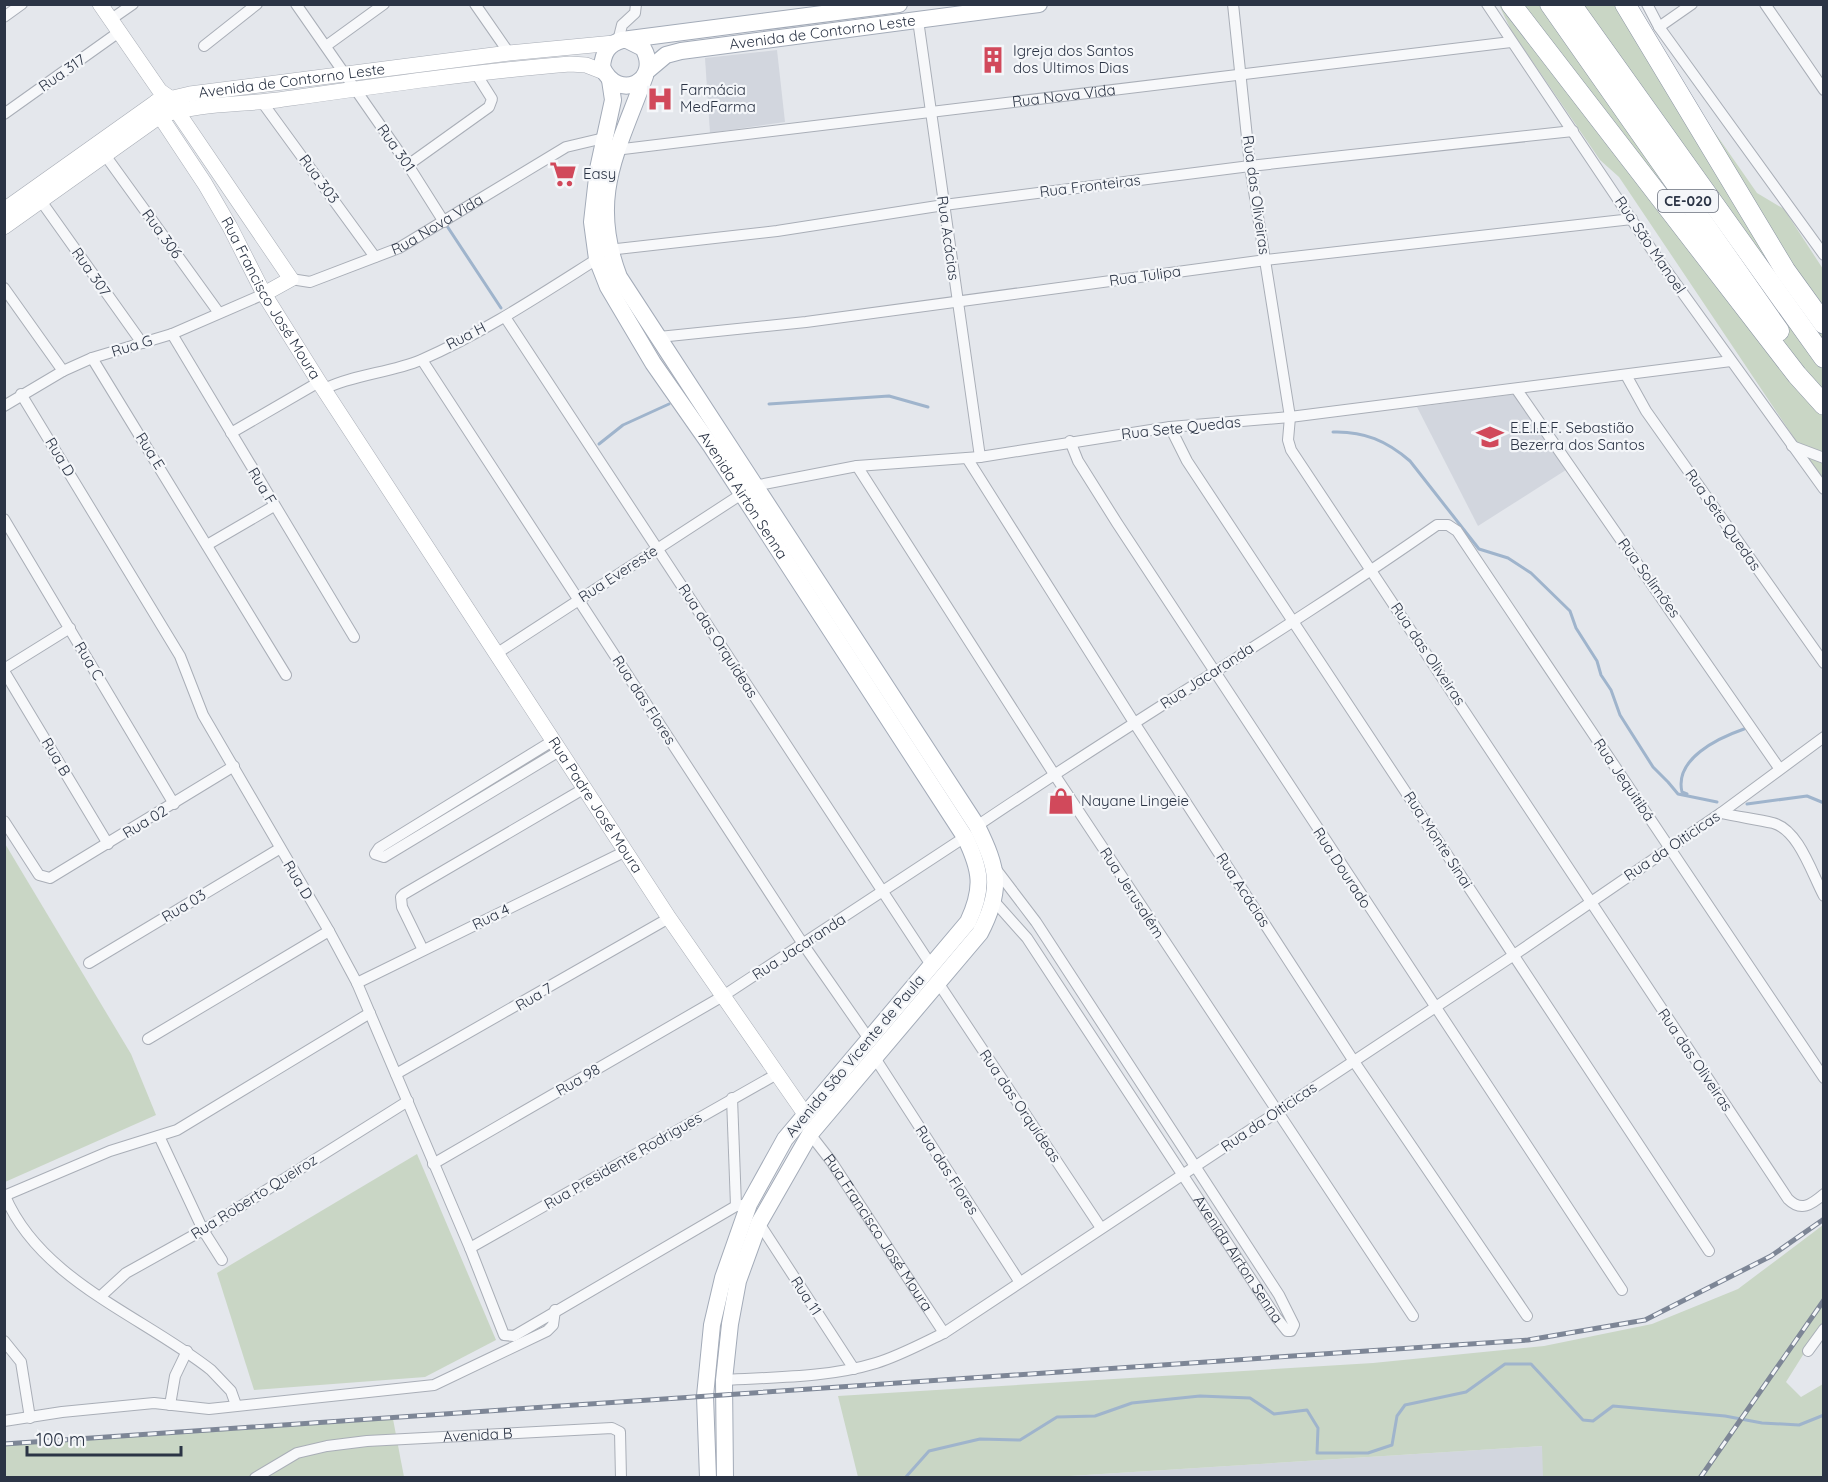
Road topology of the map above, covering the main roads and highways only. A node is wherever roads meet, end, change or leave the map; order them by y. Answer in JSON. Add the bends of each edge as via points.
{"nodes":[{"id":1,"x":1039,"y":4,"type":"edge"},
{"id":2,"x":1511,"y":4,"type":"edge"},
{"id":3,"x":1624,"y":4,"type":"edge"},
{"id":4,"x":891,"y":5,"type":"edge"},
{"id":5,"x":1557,"y":5,"type":"edge"},
{"id":6,"x":620,"y":41,"type":"junction"},
{"id":7,"x":646,"y":73,"type":"junction"},
{"id":8,"x":607,"y":76,"type":"junction"},
{"id":9,"x":609,"y":144,"type":"junction"},
{"id":10,"x":603,"y":254,"type":"junction"},
{"id":11,"x":1824,"y":324,"type":"edge"},
{"id":12,"x":1824,"y":358,"type":"edge"},
{"id":13,"x":1824,"y":395,"type":"edge"},
{"id":14,"x":1824,"y":405,"type":"edge"},
{"id":15,"x":748,"y":491,"type":"junction"},
{"id":16,"x":971,"y":832,"type":"junction"},
{"id":17,"x":980,"y":889,"type":"joint"},
{"id":18,"x":994,"y":901,"type":"joint"},
{"id":19,"x":901,"y":1015,"type":"junction"},
{"id":20,"x":708,"y":1478,"type":"edge"},
{"id":21,"x":725,"y":1478,"type":"edge"}],
"edges":[{"from":1,"to":7,"type":"main road","name":"Avenida de Contorno Leste","via":[[681,51],[666,55]]},
{"from":2,"to":14,"type":"highway"},
{"from":3,"to":11,"type":"highway","via":[[1785,270]]},
{"from":4,"to":6,"type":"main road","name":"Avenida de Contorno Leste"},
{"from":5,"to":12,"type":"highway","number":"CE-020"},
{"from":5,"to":13,"type":"highway","number":"CE-020"},
{"from":6,"to":7,"type":"main road","via":[[643,48],[647,54]]},
{"from":6,"to":8,"type":"main road","via":[[604,56]]},
{"from":7,"to":8,"type":"main road","via":[[632,85],[617,84]]},
{"from":7,"to":9,"type":"main road","name":"Avenida Airton Senna"},
{"from":8,"to":9,"type":"main road","name":"Avenida Airton Senna","via":[[613,100]]},
{"from":9,"to":10,"type":"main road","name":"Avenida Airton Senna","via":[[593,205],[593,230]]},
{"from":10,"to":15,"type":"main road","name":"Avenida Airton Senna","via":[[659,337]]},
{"from":10,"to":15,"type":"main road","name":"Avenida Airton Senna","via":[[620,310]]},
{"from":15,"to":16,"type":"main road","name":"Avenida Airton Senna"},
{"from":16,"to":17,"type":"main road","name":"Avenida Airton Senna"},
{"from":16,"to":18,"type":"main road","name":"Avenida Airton Senna","via":[[995,868]]},
{"from":17,"to":19,"type":"main road","name":"Avenida São Vicente de Paula","via":[[968,922],[932,965]]},
{"from":18,"to":19,"type":"main road","name":"Avenida São Vicente de Paula","via":[[980,933],[939,984]]},
{"from":19,"to":20,"type":"main road","name":"Avenida São Vicente de Paula","via":[[869,1039],[785,1139],[743,1205],[712,1325],[705,1396]]},
{"from":19,"to":21,"type":"main road","name":"Avenida São Vicente de Paula","via":[[875,1058],[810,1134],[759,1223],[738,1281],[724,1380]]}]}
